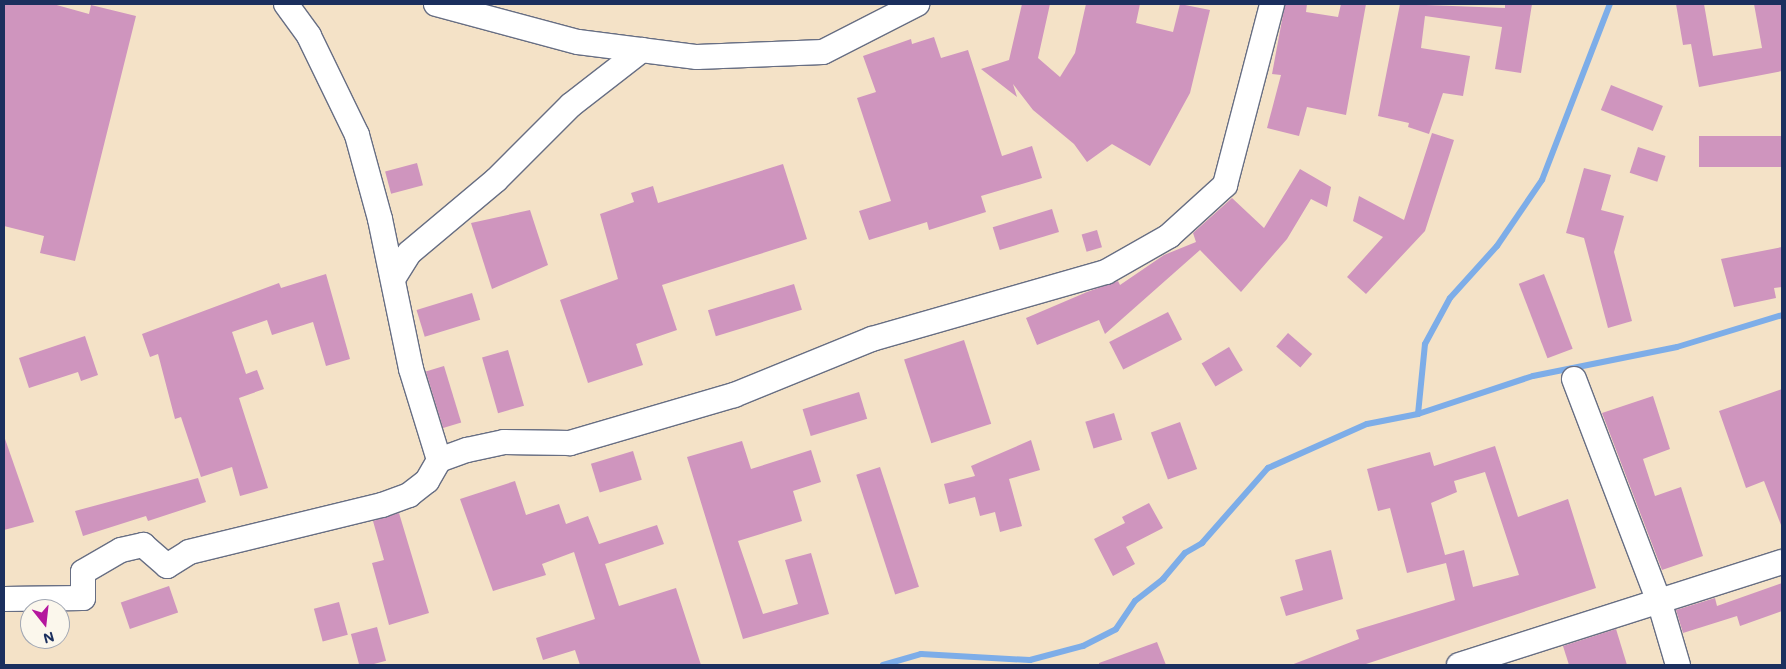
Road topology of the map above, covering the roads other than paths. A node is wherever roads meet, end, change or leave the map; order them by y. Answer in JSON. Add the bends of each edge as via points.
{"nodes":[{"id":1,"x":286,"y":4,"type":"edge"},
{"id":2,"x":436,"y":4,"type":"edge"},
{"id":3,"x":917,"y":4,"type":"edge"},
{"id":4,"x":1272,"y":4,"type":"edge"},
{"id":5,"x":642,"y":50,"type":"junction"},
{"id":6,"x":393,"y":279,"type":"junction"},
{"id":7,"x":1574,"y":378,"type":"dead end"},
{"id":8,"x":438,"y":460,"type":"junction"},
{"id":9,"x":1782,"y":562,"type":"edge"},
{"id":10,"x":4,"y":599,"type":"edge"},
{"id":11,"x":1660,"y":604,"type":"junction"},
{"id":12,"x":1459,"y":665,"type":"edge"},
{"id":13,"x":1678,"y":665,"type":"edge"}],
"edges":[{"from":1,"to":6,"type":"street","via":[[308,36],[357,135]]},
{"from":2,"to":5,"type":"street","via":[[578,42]]},
{"from":3,"to":5,"type":"street","via":[[823,52],[697,57]]},
{"from":4,"to":8,"type":"street","via":[[1225,185],[1169,236],[1106,272],[872,339],[734,394],[570,443],[504,442]]},
{"from":5,"to":6,"type":"street","via":[[571,104],[496,180],[409,253]]},
{"from":6,"to":8,"type":"street","via":[[411,369]]},
{"from":7,"to":11,"type":"street"},
{"from":8,"to":10,"type":"street","via":[[427,481],[409,494],[382,505],[189,552],[166,566],[143,545],[122,550],[83,572],[83,598]]},
{"from":9,"to":11,"type":"street"},
{"from":11,"to":12,"type":"street"},
{"from":11,"to":13,"type":"street"}]}
